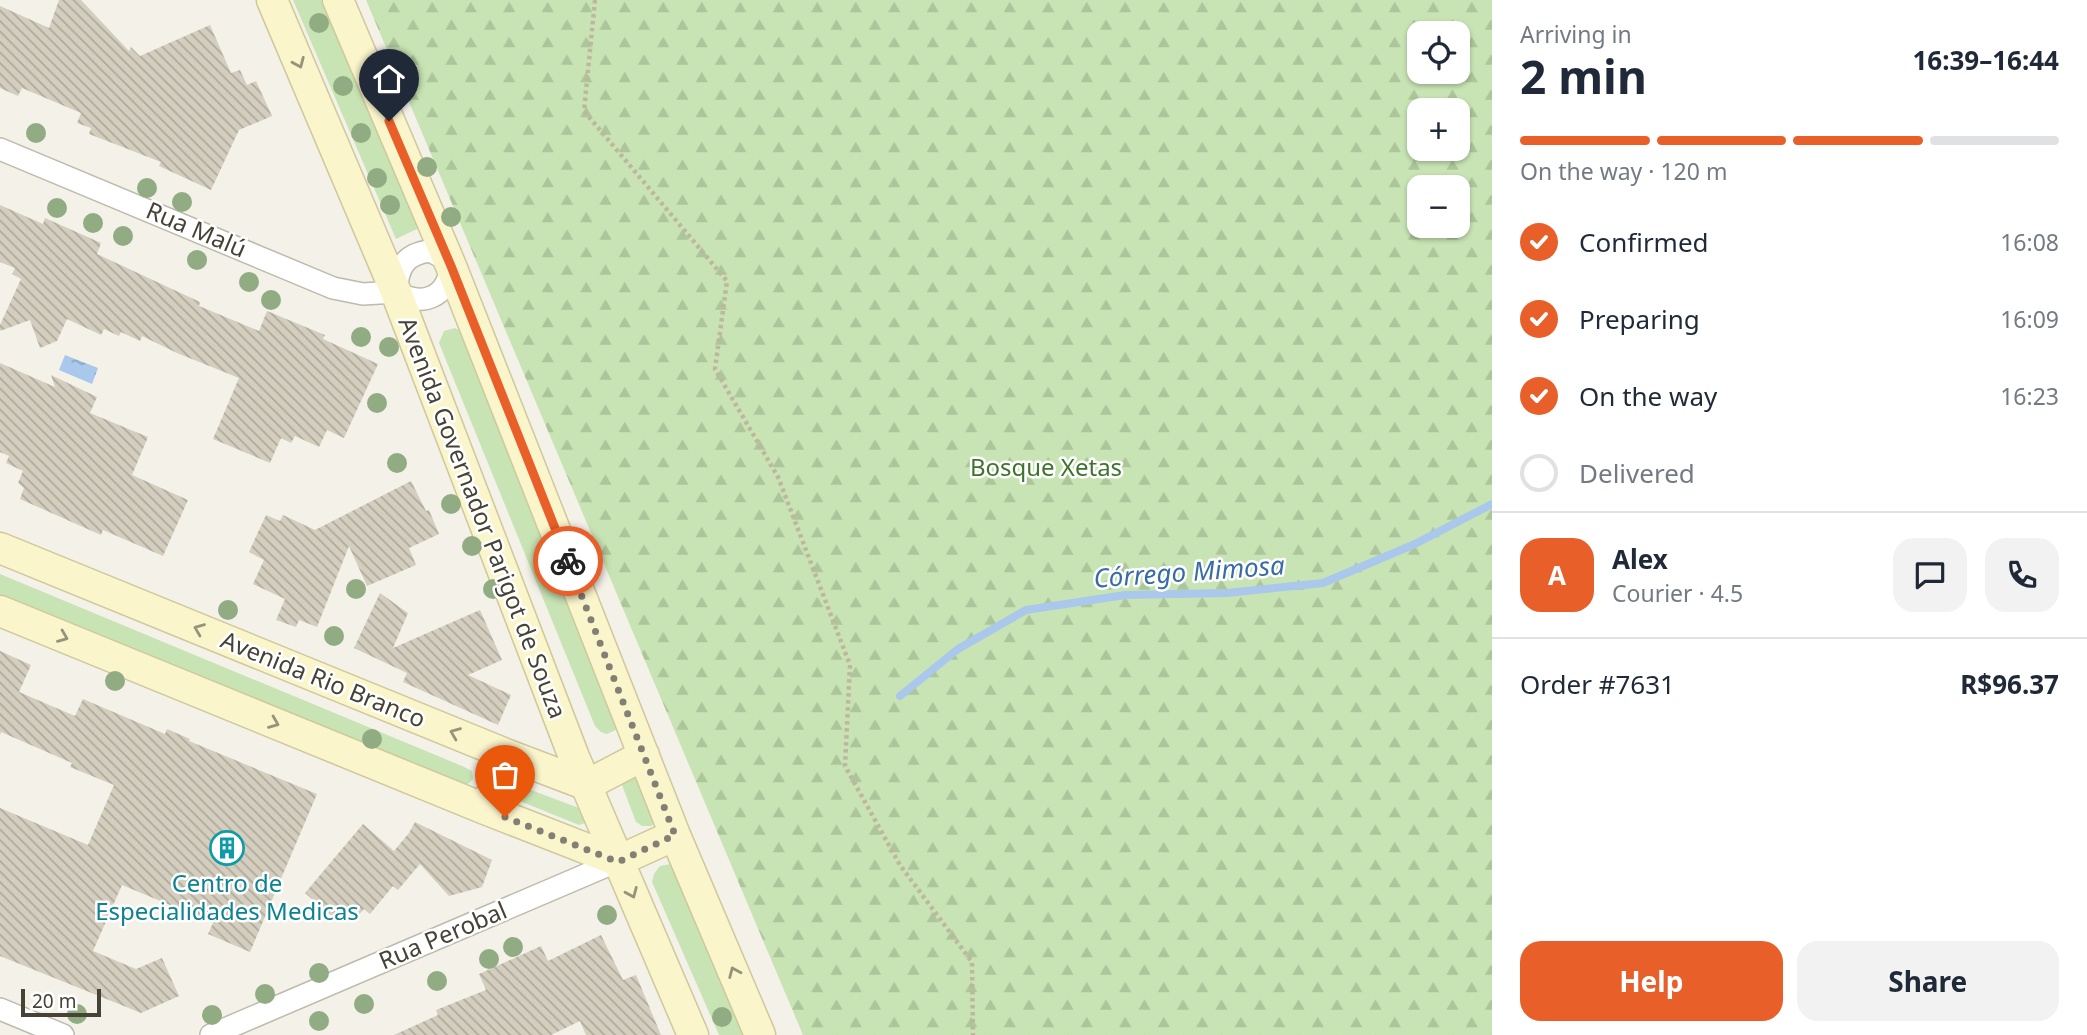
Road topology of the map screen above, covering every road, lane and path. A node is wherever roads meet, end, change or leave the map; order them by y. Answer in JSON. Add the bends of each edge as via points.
{"nodes":[{"id":1,"x":272,"y":0,"type":"edge"},
{"id":2,"x":338,"y":0,"type":"edge"},
{"id":3,"x":595,"y":0,"type":"edge"},
{"id":4,"x":0,"y":149,"type":"edge"},
{"id":5,"x":451,"y":266,"type":"junction"},
{"id":6,"x":396,"y":292,"type":"junction"},
{"id":7,"x":0,"y":548,"type":"edge"},
{"id":8,"x":0,"y":611,"type":"edge"},
{"id":9,"x":508,"y":755,"type":"junction"},
{"id":10,"x":644,"y":755,"type":"junction"},
{"id":11,"x":587,"y":785,"type":"junction"},
{"id":12,"x":485,"y":809,"type":"junction"},
{"id":13,"x":675,"y":835,"type":"junction"},
{"id":14,"x":618,"y":862,"type":"junction"},
{"id":15,"x":0,"y":1009,"type":"edge"},
{"id":16,"x":63,"y":1035,"type":"edge"},
{"id":17,"x":211,"y":1035,"type":"edge"},
{"id":18,"x":693,"y":1035,"type":"edge"},
{"id":19,"x":761,"y":1035,"type":"edge"},
{"id":20,"x":973,"y":1035,"type":"edge"}],
"edges":[{"from":1,"to":6,"type":"street","name":"Avenida Governador Parigot de Souza","one_way":true},
{"from":2,"to":5,"type":"street"},
{"from":3,"to":20,"type":"path","via":[[584,111],[727,281],[715,369],[778,477],[850,665],[845,766],[900,864],[972,962]]},
{"from":4,"to":6,"type":"street","name":"Rua Malú","via":[[333,288]]},
{"from":5,"to":6,"type":"street","via":[[449,279],[433,297],[408,299]]},
{"from":5,"to":6,"type":"street","via":[[430,251],[416,253],[404,263]]},
{"from":5,"to":10,"type":"street"},
{"from":6,"to":11,"type":"street","name":"Avenida Governador Parigot de Souza"},
{"from":9,"to":7,"type":"street","name":"Avenida Rio Branco","one_way":true},
{"from":8,"to":12,"type":"street","one_way":true},
{"from":9,"to":11,"type":"street","name":"Avenida Rio Branco"},
{"from":9,"to":12,"type":"street"},
{"from":10,"to":11,"type":"street"},
{"from":10,"to":13,"type":"street"},
{"from":11,"to":14,"type":"street","name":"Avenida Governador Parigot de Souza"},
{"from":12,"to":14,"type":"street"},
{"from":13,"to":14,"type":"street","name":"Rua Perobal"},
{"from":19,"to":13,"type":"street","one_way":true},
{"from":14,"to":17,"type":"street","name":"Rua Perobal"},
{"from":14,"to":18,"type":"street","name":"Avenida Governador Parigot de Souza","one_way":true},
{"from":15,"to":16,"type":"street"}]}
